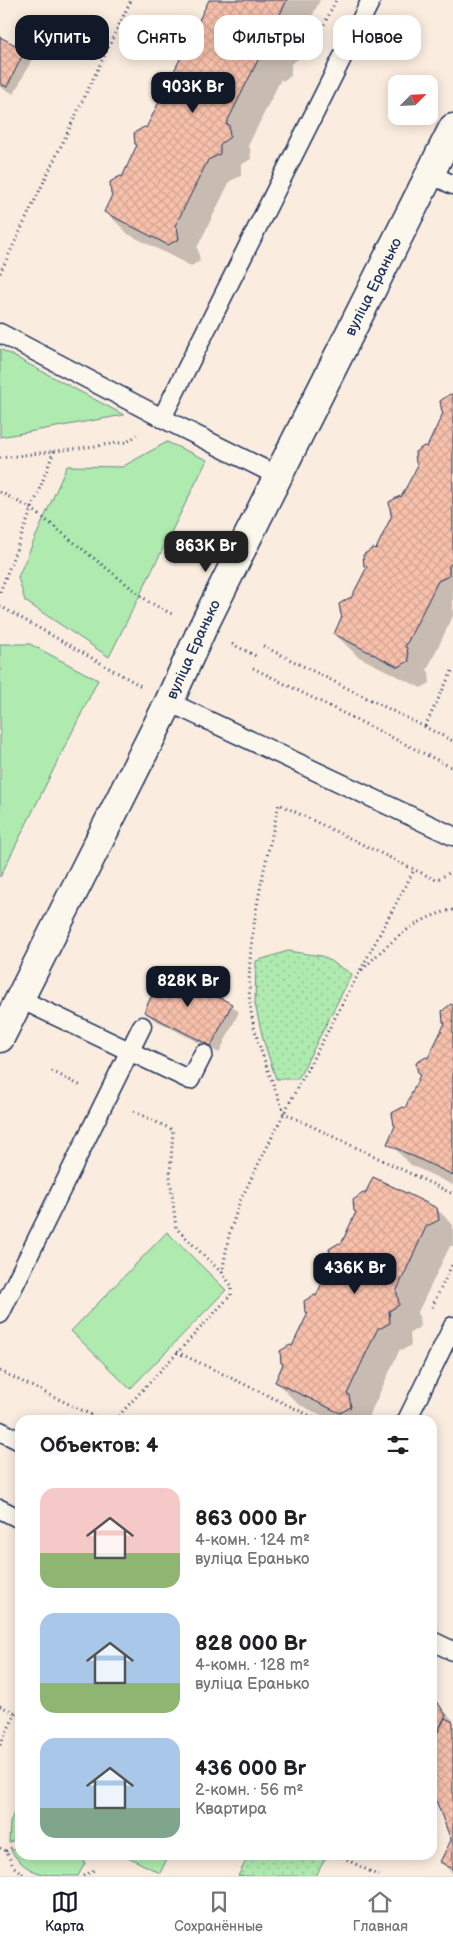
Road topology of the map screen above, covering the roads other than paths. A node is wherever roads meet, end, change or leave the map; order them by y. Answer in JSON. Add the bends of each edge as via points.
{"nodes":[{"id":1,"x":371,"y":0,"type":"edge"},
{"id":2,"x":453,"y":128,"type":"edge"},
{"id":3,"x":442,"y":179,"type":"edge"},
{"id":4,"x":0,"y":333,"type":"edge"},
{"id":5,"x":162,"y":418,"type":"junction"},
{"id":6,"x":278,"y":476,"type":"junction"},
{"id":7,"x":169,"y":702,"type":"junction"},
{"id":8,"x":453,"y":836,"type":"edge"},
{"id":9,"x":20,"y":999,"type":"junction"},
{"id":10,"x":142,"y":1026,"type":"dead end"},
{"id":11,"x":0,"y":1038,"type":"edge"},
{"id":12,"x":129,"y":1051,"type":"junction"},
{"id":13,"x":204,"y":1054,"type":"dead end"},
{"id":14,"x":0,"y":1314,"type":"edge"},
{"id":15,"x":453,"y":1326,"type":"edge"},
{"id":16,"x":409,"y":1415,"type":"edge"},
{"id":17,"x":0,"y":1431,"type":"edge"},
{"id":18,"x":15,"y":1438,"type":"edge"},
{"id":19,"x":0,"y":1509,"type":"edge"},
{"id":20,"x":15,"y":1516,"type":"edge"},
{"id":21,"x":437,"y":1643,"type":"edge"},
{"id":22,"x":453,"y":1651,"type":"edge"}],
"edges":[{"from":1,"to":5,"type":"lane"},
{"from":2,"to":3,"type":"street","name":"вуліца Еранько"},
{"from":3,"to":6,"type":"street","name":"вуліца Еранько"},
{"from":4,"to":5,"type":"lane"},
{"from":5,"to":6,"type":"lane"},
{"from":6,"to":7,"type":"street","name":"вуліца Еранько"},
{"from":7,"to":8,"type":"lane"},
{"from":7,"to":9,"type":"street","name":"вуліца Еранько"},
{"from":9,"to":11,"type":"street","name":"вуліца Еранько"},
{"from":9,"to":12,"type":"lane"},
{"from":10,"to":12,"type":"lane"},
{"from":12,"to":13,"type":"lane","via":[[190,1080]]},
{"from":12,"to":14,"type":"lane"},
{"from":15,"to":16,"type":"lane"},
{"from":17,"to":18,"type":"lane"},
{"from":19,"to":20,"type":"lane"},
{"from":21,"to":22,"type":"lane"}]}
